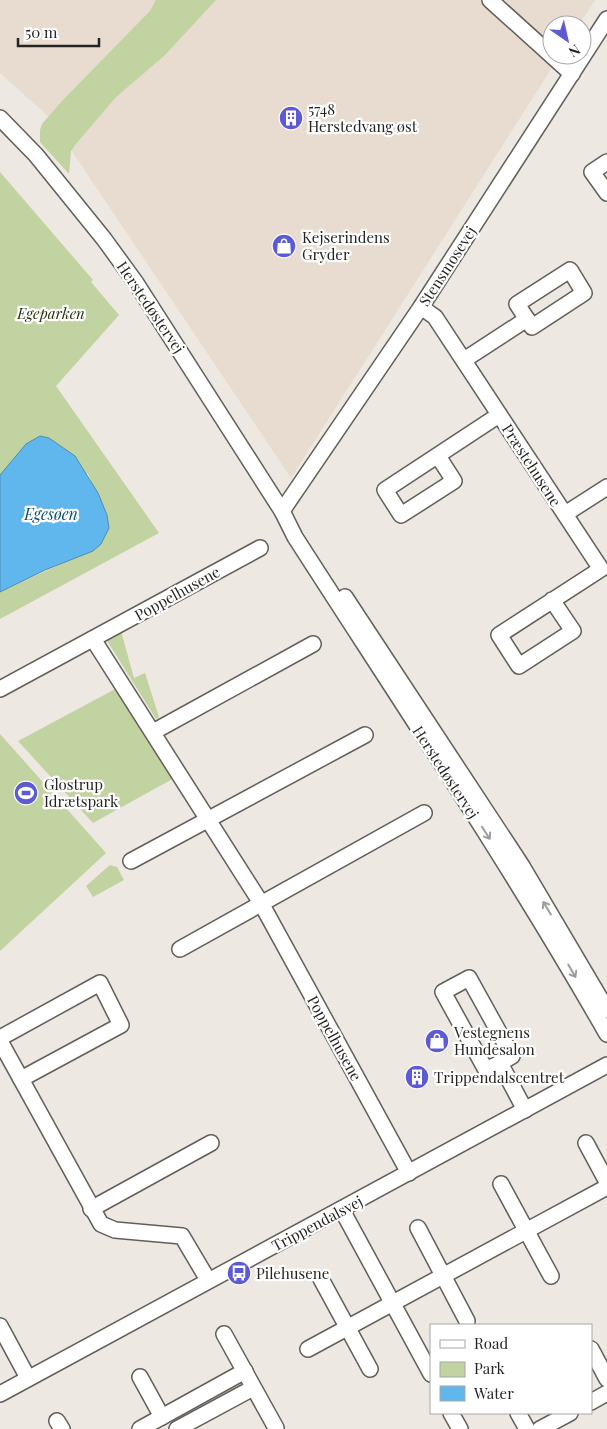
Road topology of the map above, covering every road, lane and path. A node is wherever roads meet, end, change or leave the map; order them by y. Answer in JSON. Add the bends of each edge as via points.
{"nodes":[{"id":1,"x":490,"y":0,"type":"edge"},
{"id":2,"x":607,"y":19,"type":"edge"},
{"id":3,"x":572,"y":74,"type":"junction"},
{"id":4,"x":0,"y":118,"type":"edge"},
{"id":5,"x":607,"y":162,"type":"edge"},
{"id":6,"x":607,"y":192,"type":"edge"},
{"id":7,"x":420,"y":307,"type":"junction"},
{"id":8,"x":527,"y":319,"type":"dead end"},
{"id":9,"x":464,"y":360,"type":"junction"},
{"id":10,"x":499,"y":415,"type":"junction"},
{"id":11,"x":438,"y":456,"type":"dead end"},
{"id":12,"x":607,"y":487,"type":"edge"},
{"id":13,"x":282,"y":511,"type":"junction"},
{"id":14,"x":564,"y":514,"type":"junction"},
{"id":15,"x":260,"y":548,"type":"dead end"},
{"id":16,"x":552,"y":600,"type":"junction"},
{"id":17,"x":93,"y":639,"type":"junction"},
{"id":18,"x":313,"y":644,"type":"dead end"},
{"id":19,"x":0,"y":689,"type":"edge"},
{"id":20,"x":153,"y":732,"type":"junction"},
{"id":21,"x":365,"y":735,"type":"dead end"},
{"id":22,"x":424,"y":813,"type":"dead end"},
{"id":23,"x":208,"y":821,"type":"junction"},
{"id":24,"x":131,"y":861,"type":"dead end"},
{"id":25,"x":261,"y":903,"type":"junction"},
{"id":26,"x":180,"y":949,"type":"dead end"},
{"id":27,"x":607,"y":1010,"type":"edge"},
{"id":28,"x":607,"y":1034,"type":"edge"},
{"id":29,"x":0,"y":1039,"type":"edge"},
{"id":30,"x":607,"y":1065,"type":"edge"},
{"id":31,"x":503,"y":1068,"type":"junction"},
{"id":32,"x":21,"y":1080,"type":"junction"},
{"id":33,"x":522,"y":1104,"type":"junction"},
{"id":34,"x":586,"y":1142,"type":"dead end"},
{"id":35,"x":211,"y":1143,"type":"dead end"},
{"id":36,"x":406,"y":1168,"type":"junction"},
{"id":37,"x":607,"y":1182,"type":"edge"},
{"id":38,"x":501,"y":1184,"type":"dead end"},
{"id":39,"x":607,"y":1187,"type":"edge"},
{"id":40,"x":91,"y":1209,"type":"junction"},
{"id":41,"x":342,"y":1210,"type":"junction"},
{"id":42,"x":418,"y":1228,"type":"dead end"},
{"id":43,"x":526,"y":1231,"type":"junction"},
{"id":44,"x":205,"y":1274,"type":"junction"},
{"id":45,"x":443,"y":1275,"type":"junction"},
{"id":46,"x":551,"y":1276,"type":"dead end"},
{"id":47,"x":321,"y":1279,"type":"dead end"},
{"id":48,"x":392,"y":1302,"type":"junction"},
{"id":49,"x":467,"y":1320,"type":"dead end"},
{"id":50,"x":0,"y":1326,"type":"edge"},
{"id":51,"x":348,"y":1327,"type":"junction"},
{"id":52,"x":224,"y":1334,"type":"dead end"},
{"id":53,"x":308,"y":1350,"type":"dead end"},
{"id":54,"x":592,"y":1351,"type":"edge"},
{"id":55,"x":370,"y":1369,"type":"dead end"},
{"id":56,"x":245,"y":1372,"type":"junction"},
{"id":57,"x":430,"y":1372,"type":"edge"},
{"id":58,"x":25,"y":1373,"type":"junction"},
{"id":59,"x":140,"y":1377,"type":"dead end"},
{"id":60,"x":607,"y":1380,"type":"edge"},
{"id":61,"x":253,"y":1388,"type":"junction"},
{"id":62,"x":607,"y":1393,"type":"edge"},
{"id":63,"x":0,"y":1394,"type":"edge"},
{"id":64,"x":592,"y":1401,"type":"edge"},
{"id":65,"x":452,"y":1414,"type":"edge"},
{"id":66,"x":519,"y":1414,"type":"edge"},
{"id":67,"x":568,"y":1414,"type":"edge"},
{"id":68,"x":162,"y":1417,"type":"junction"},
{"id":69,"x":276,"y":1428,"type":"edge"},
{"id":70,"x":140,"y":1429,"type":"edge"},
{"id":71,"x":177,"y":1429,"type":"edge"},
{"id":72,"x":460,"y":1429,"type":"edge"},
{"id":73,"x":527,"y":1429,"type":"edge"},
{"id":74,"x":540,"y":1429,"type":"edge"}],
"edges":[{"from":1,"to":3,"type":"street"},
{"from":2,"to":3,"type":"street","name":"Stensmosevej"},
{"from":3,"to":7,"type":"street","name":"Stensmosevej"},
{"from":4,"to":13,"type":"street","name":"Herstedøstervej","via":[[36,156],[136,283]]},
{"from":5,"to":6,"type":"street","via":[[592,172]]},
{"from":7,"to":9,"type":"street","name":"Præstehusene","via":[[435,318]]},
{"from":7,"to":13,"type":"street","name":"Stensmosevej"},
{"from":8,"to":9,"type":"street"},
{"from":9,"to":10,"type":"street","name":"Præstehusene"},
{"from":10,"to":11,"type":"street","name":"Præstehusene"},
{"from":10,"to":14,"type":"street","name":"Præstehusene"},
{"from":12,"to":14,"type":"street","name":"Præstehusene"},
{"from":27,"to":13,"type":"street","name":"Herstedøstervej","one_way":true,"via":[[522,866],[303,532]]},
{"from":13,"to":28,"type":"street","name":"Herstedøstervej","one_way":true,"via":[[295,537],[523,892]]},
{"from":14,"to":16,"type":"street","name":"Præstehusene","via":[[600,570]]},
{"from":15,"to":17,"type":"street","name":"Poppelhusene"},
{"from":16,"to":16,"type":"street","name":"Præstehusene","via":[[499,635],[518,666],[573,631]]},
{"from":17,"to":19,"type":"street","name":"Poppelhusene"},
{"from":17,"to":20,"type":"street","name":"Poppelhusene"},
{"from":18,"to":20,"type":"street"},
{"from":20,"to":23,"type":"street","name":"Poppelhusene"},
{"from":21,"to":23,"type":"street"},
{"from":22,"to":25,"type":"street"},
{"from":23,"to":24,"type":"street"},
{"from":23,"to":25,"type":"street","name":"Poppelhusene"},
{"from":25,"to":26,"type":"street"},
{"from":25,"to":36,"type":"street","name":"Poppelhusene"},
{"from":29,"to":32,"type":"street"},
{"from":29,"to":32,"type":"street","via":[[100,982],[121,1025]]},
{"from":30,"to":33,"type":"street","name":"Trippendalsvej"},
{"from":31,"to":31,"type":"street","via":[[512,1056],[470,978],[443,992],[486,1070]]},
{"from":31,"to":33,"type":"street"},
{"from":32,"to":40,"type":"street"},
{"from":33,"to":36,"type":"street","name":"Trippendalsvej"},
{"from":34,"to":37,"type":"street"},
{"from":35,"to":40,"type":"street"},
{"from":36,"to":41,"type":"street","name":"Trippendalsvej"},
{"from":38,"to":43,"type":"street"},
{"from":39,"to":43,"type":"street"},
{"from":40,"to":44,"type":"street","via":[[107,1228],[178,1235],[186,1239]]},
{"from":41,"to":44,"type":"street","name":"Trippendalsvej"},
{"from":41,"to":48,"type":"street"},
{"from":42,"to":45,"type":"street"},
{"from":43,"to":45,"type":"street"},
{"from":43,"to":46,"type":"street"},
{"from":44,"to":58,"type":"street","name":"Trippendalsvej"},
{"from":45,"to":48,"type":"street"},
{"from":45,"to":49,"type":"street"},
{"from":47,"to":51,"type":"street"},
{"from":48,"to":51,"type":"street"},
{"from":48,"to":57,"type":"street"},
{"from":50,"to":58,"type":"street"},
{"from":51,"to":53,"type":"street"},
{"from":51,"to":55,"type":"street"},
{"from":52,"to":56,"type":"street"},
{"from":54,"to":60,"type":"street"},
{"from":56,"to":61,"type":"street"},
{"from":56,"to":68,"type":"street"},
{"from":58,"to":63,"type":"street","name":"Trippendalsvej"},
{"from":59,"to":68,"type":"street"},
{"from":61,"to":69,"type":"street"},
{"from":61,"to":71,"type":"street"},
{"from":62,"to":64,"type":"street"},
{"from":65,"to":72,"type":"street"},
{"from":66,"to":73,"type":"street"},
{"from":67,"to":74,"type":"street"},
{"from":68,"to":70,"type":"street"}]}
